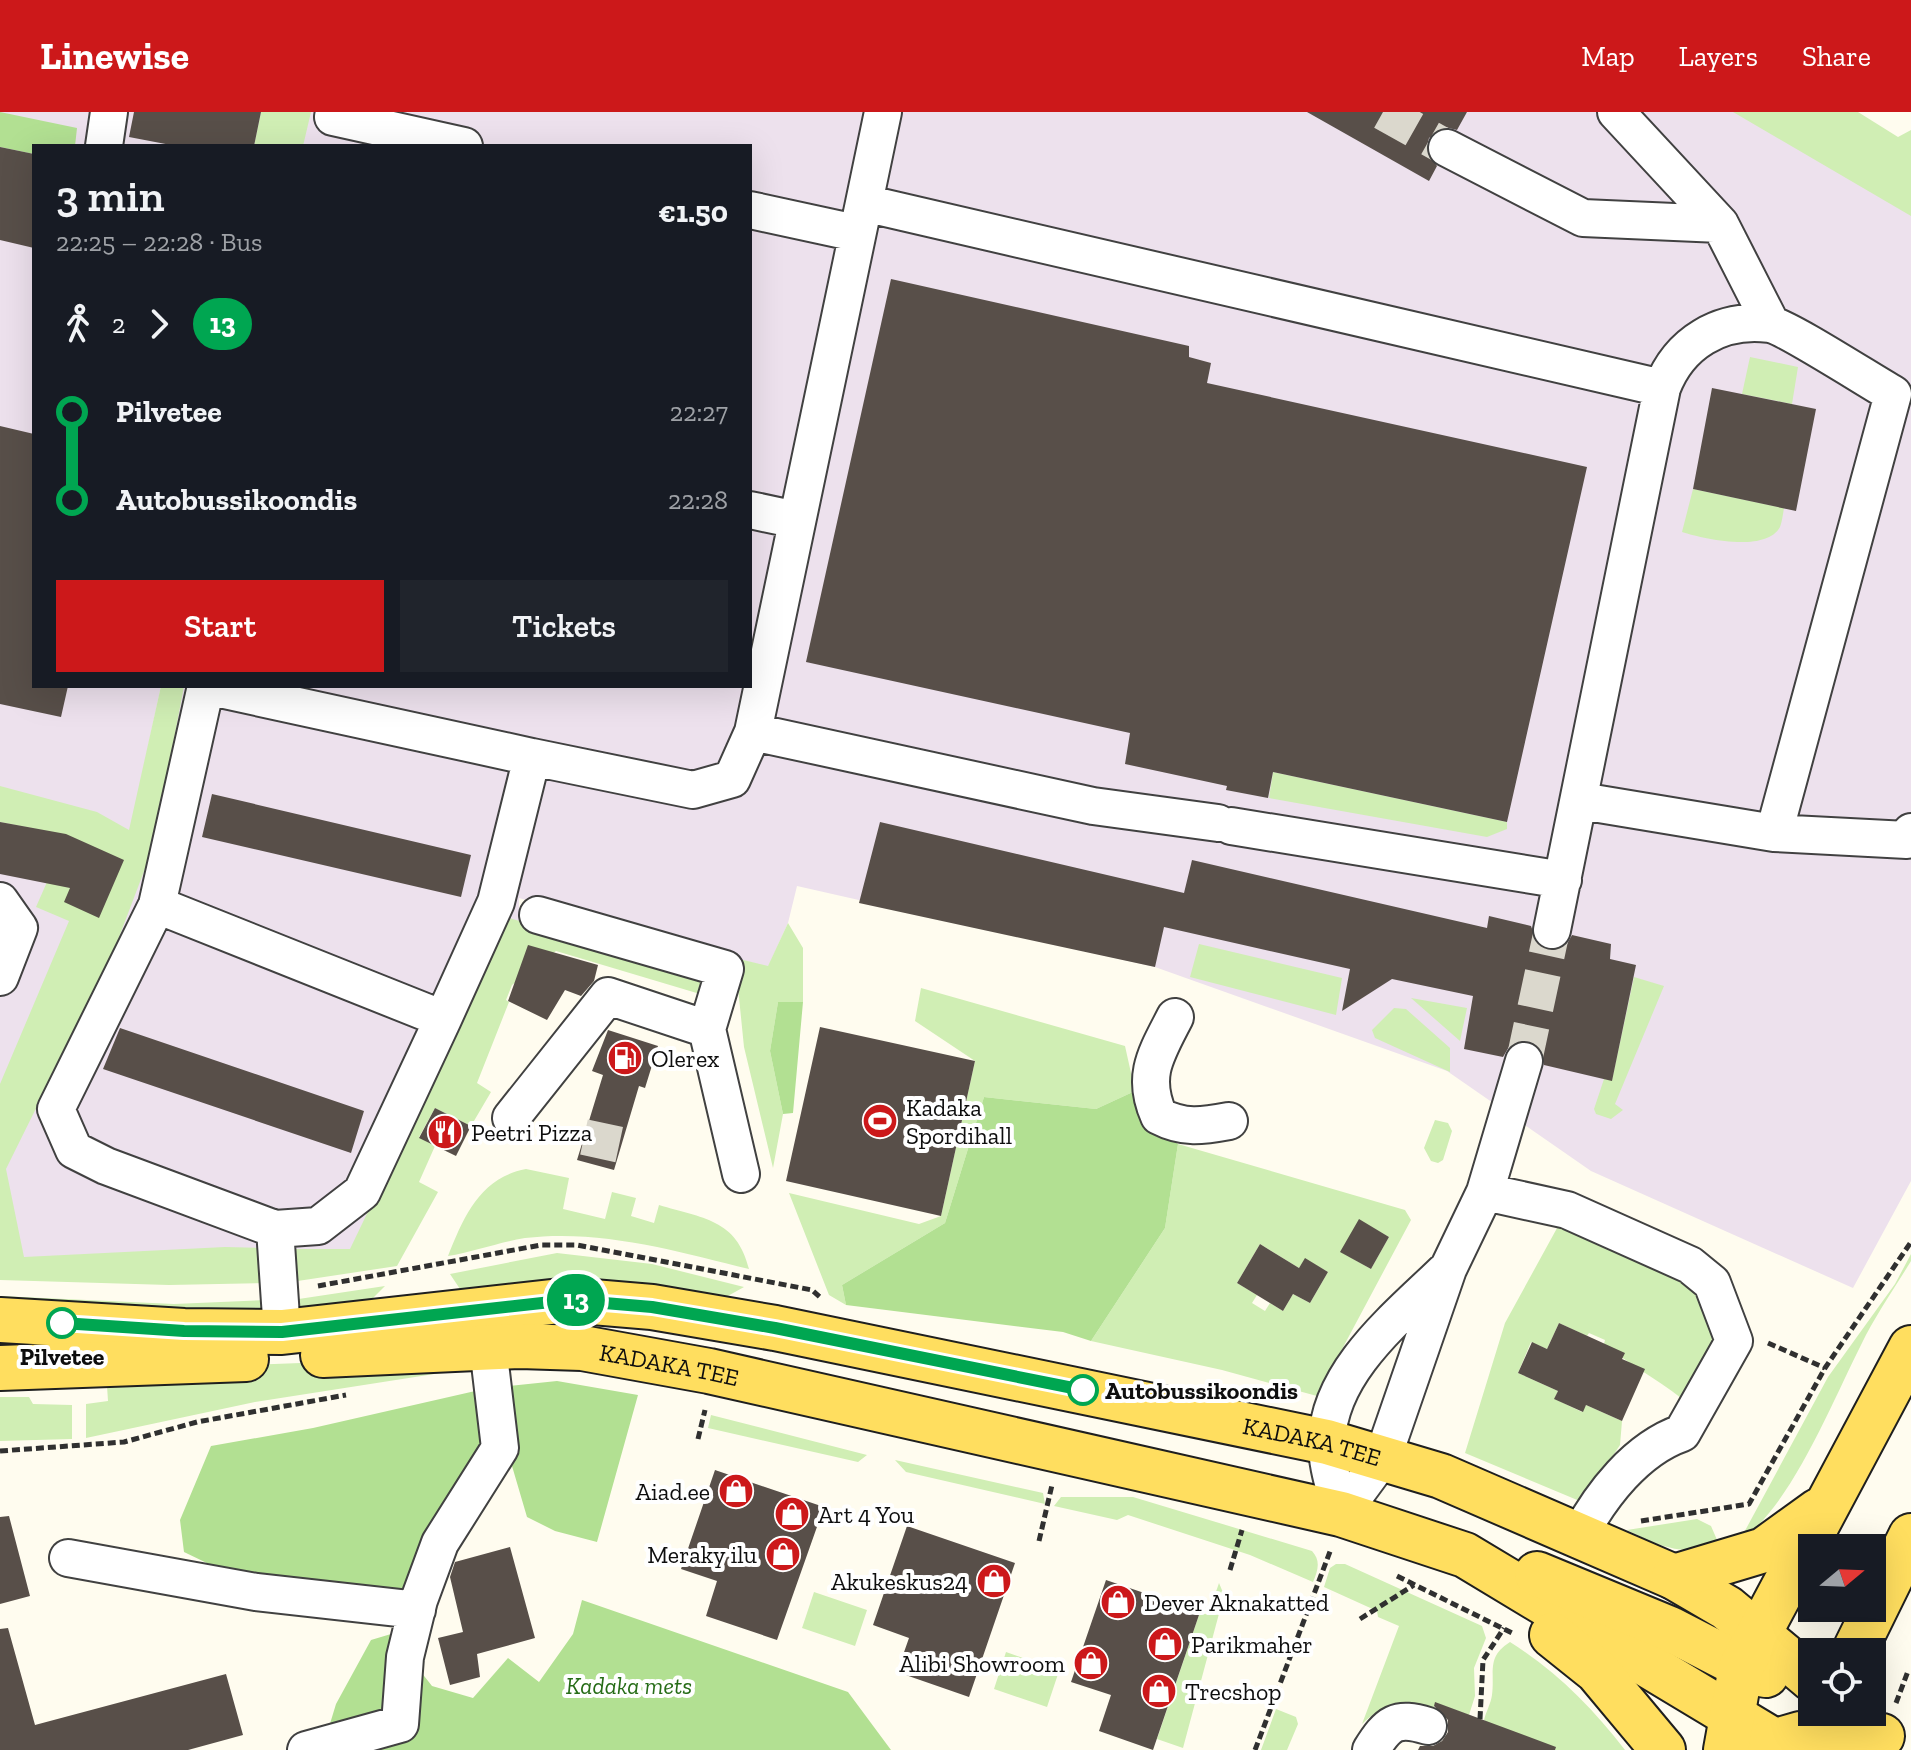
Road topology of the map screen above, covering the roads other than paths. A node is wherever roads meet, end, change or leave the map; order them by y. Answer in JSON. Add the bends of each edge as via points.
{"nodes":[{"id":1,"x":109,"y":112,"type":"edge"},
{"id":2,"x":883,"y":112,"type":"edge"},
{"id":3,"x":1616,"y":112,"type":"edge"},
{"id":4,"x":331,"y":125,"type":"edge"},
{"id":5,"x":104,"y":144,"type":"edge"},
{"id":6,"x":451,"y":144,"type":"edge"},
{"id":7,"x":1447,"y":148,"type":"tunnel mouth"},
{"id":8,"x":752,"y":210,"type":"edge"},
{"id":9,"x":860,"y":218,"type":"junction"},
{"id":10,"x":1720,"y":224,"type":"junction"},
{"id":11,"x":1771,"y":324,"type":"junction"},
{"id":12,"x":1662,"y":388,"type":"junction"},
{"id":13,"x":1902,"y":401,"type":"edge"},
{"id":14,"x":752,"y":510,"type":"edge"},
{"id":15,"x":797,"y":520,"type":"junction"},
{"id":16,"x":206,"y":688,"type":"edge"},
{"id":17,"x":215,"y":688,"type":"edge"},
{"id":18,"x":753,"y":732,"type":"junction"},
{"id":19,"x":532,"y":757,"type":"junction"},
{"id":20,"x":1581,"y":801,"type":"junction"},
{"id":21,"x":1911,"y":832,"type":"edge"},
{"id":22,"x":1774,"y":833,"type":"junction"},
{"id":23,"x":1563,"y":880,"type":"junction"},
{"id":24,"x":0,"y":901,"type":"edge"},
{"id":25,"x":157,"y":905,"type":"junction"},
{"id":26,"x":538,"y":915,"type":"dead end"},
{"id":27,"x":1552,"y":930,"type":"tunnel mouth"},
{"id":28,"x":0,"y":977,"type":"edge"},
{"id":29,"x":1175,"y":1017,"type":"dead end"},
{"id":30,"x":443,"y":1019,"type":"junction"},
{"id":31,"x":707,"y":1029,"type":"junction"},
{"id":32,"x":1524,"y":1061,"type":"tunnel mouth"},
{"id":33,"x":511,"y":1118,"type":"dead end"},
{"id":34,"x":1229,"y":1121,"type":"dead end"},
{"id":35,"x":741,"y":1174,"type":"dead end"},
{"id":36,"x":1485,"y":1192,"type":"junction"},
{"id":37,"x":275,"y":1229,"type":"junction"},
{"id":38,"x":1448,"y":1269,"type":"junction"},
{"id":39,"x":435,"y":1315,"type":"junction"},
{"id":40,"x":0,"y":1320,"type":"edge"},
{"id":41,"x":775,"y":1328,"type":"junction"},
{"id":42,"x":282,"y":1332,"type":"junction"},
{"id":43,"x":488,"y":1347,"type":"junction"},
{"id":44,"x":1911,"y":1348,"type":"edge"},
{"id":45,"x":873,"y":1349,"type":"junction"},
{"id":46,"x":0,"y":1368,"type":"edge"},
{"id":47,"x":708,"y":1388,"type":"junction"},
{"id":48,"x":823,"y":1397,"type":"junction"},
{"id":49,"x":1327,"y":1442,"type":"junction"},
{"id":50,"x":1383,"y":1457,"type":"junction"},
{"id":51,"x":1826,"y":1505,"type":"junction"},
{"id":52,"x":1821,"y":1534,"type":"edge"},
{"id":53,"x":1579,"y":1536,"type":"junction"},
{"id":54,"x":1911,"y":1536,"type":"edge"},
{"id":55,"x":1333,"y":1540,"type":"junction"},
{"id":56,"x":1465,"y":1555,"type":"junction"},
{"id":57,"x":68,"y":1558,"type":"dead end"},
{"id":58,"x":1674,"y":1577,"type":"junction"},
{"id":59,"x":417,"y":1610,"type":"junction"},
{"id":60,"x":1816,"y":1638,"type":"edge"},
{"id":61,"x":1851,"y":1638,"type":"edge"},
{"id":62,"x":1798,"y":1691,"type":"edge"},
{"id":63,"x":1798,"y":1699,"type":"edge"},
{"id":64,"x":1428,"y":1726,"type":"dead end"},
{"id":65,"x":306,"y":1750,"type":"edge"},
{"id":66,"x":1371,"y":1750,"type":"edge"},
{"id":67,"x":1663,"y":1750,"type":"edge"}],
"edges":[{"from":1,"to":5,"type":"lane"},
{"from":2,"to":9,"type":"lane"},
{"from":3,"to":10,"type":"lane"},
{"from":4,"to":6,"type":"lane"},
{"from":7,"to":10,"type":"lane","via":[[1583,218]]},
{"from":8,"to":9,"type":"lane"},
{"from":9,"to":12,"type":"lane"},
{"from":9,"to":15,"type":"lane"},
{"from":10,"to":11,"type":"lane"},
{"from":11,"to":12,"type":"lane","via":[[1712,330],[1672,363]]},
{"from":11,"to":13,"type":"lane"},
{"from":12,"to":20,"type":"lane"},
{"from":13,"to":22,"type":"lane"},
{"from":14,"to":15,"type":"lane"},
{"from":15,"to":18,"type":"lane"},
{"from":16,"to":25,"type":"lane"},
{"from":17,"to":19,"type":"lane"},
{"from":18,"to":19,"type":"lane","via":[[732,779],[693,790]]},
{"from":18,"to":23,"type":"lane","via":[[1093,806]]},
{"from":19,"to":30,"type":"lane","via":[[496,902]]},
{"from":20,"to":22,"type":"lane"},
{"from":20,"to":23,"type":"lane"},
{"from":21,"to":22,"type":"lane","via":[[1907,840]]},
{"from":23,"to":27,"type":"lane"},
{"from":24,"to":28,"type":"lane","via":[[19,928]]},
{"from":25,"to":30,"type":"lane"},
{"from":25,"to":37,"type":"lane","via":[[56,1109],[74,1150]]},
{"from":26,"to":31,"type":"lane","via":[[725,969]]},
{"from":29,"to":34,"type":"lane","via":[[1148,1082],[1159,1116],[1194,1127]]},
{"from":30,"to":37,"type":"lane","via":[[362,1192],[318,1226]]},
{"from":31,"to":33,"type":"lane","via":[[608,996]]},
{"from":31,"to":35,"type":"lane"},
{"from":32,"to":36,"type":"lane"},
{"from":36,"to":38,"type":"lane"},
{"from":36,"to":53,"type":"lane","via":[[1567,1210],[1690,1265],[1712,1283],[1734,1341],[1682,1433],[1664,1439],[1608,1488]]},
{"from":37,"to":42,"type":"lane"},
{"from":38,"to":49,"type":"lane","via":[[1361,1353],[1334,1408]]},
{"from":38,"to":50,"type":"lane"},
{"from":39,"to":41,"type":"main road","name":"KADAKA TEE","via":[[569,1300],[652,1307]]},
{"from":39,"to":42,"type":"main road","name":"KADAKA TEE"},
{"from":39,"to":43,"type":"lane"},
{"from":40,"to":42,"type":"main road","name":"KADAKA TEE"},
{"from":41,"to":45,"type":"main road","name":"KADAKA TEE"},
{"from":41,"to":47,"type":"main road"},
{"from":43,"to":46,"type":"main road","name":"KADAKA TEE"},
{"from":43,"to":47,"type":"main road","name":"KADAKA TEE","via":[[582,1348]]},
{"from":43,"to":59,"type":"lane","via":[[500,1448],[440,1543]]},
{"from":44,"to":51,"type":"main road"},
{"from":45,"to":48,"type":"main road","via":[[830,1372]]},
{"from":45,"to":49,"type":"main road","name":"KADAKA TEE"},
{"from":47,"to":48,"type":"main road","name":"KADAKA TEE"},
{"from":48,"to":55,"type":"main road","name":"KADAKA TEE"},
{"from":49,"to":50,"type":"main road","name":"KADAKA TEE"},
{"from":49,"to":55,"type":"lane"},
{"from":50,"to":53,"type":"main road","name":"KADAKA TEE","via":[[1441,1476]]},
{"from":50,"to":55,"type":"lane"},
{"from":51,"to":52,"type":"main road"},
{"from":51,"to":58,"type":"main road","via":[[1764,1550]]},
{"from":51,"to":60,"type":"main road"},
{"from":53,"to":58,"type":"main road","name":"KADAKA TEE"},
{"from":54,"to":61,"type":"main road"},
{"from":55,"to":56,"type":"main road","name":"KADAKA TEE"},
{"from":56,"to":63,"type":"main road","name":"KADAKA TEE","via":[[1552,1580],[1670,1629]]},
{"from":56,"to":67,"type":"main road","via":[[1597,1671]]},
{"from":57,"to":59,"type":"lane","via":[[256,1592]]},
{"from":58,"to":62,"type":"main road","name":"KADAKA TEE","via":[[1727,1608]]},
{"from":59,"to":65,"type":"lane","via":[[405,1657],[400,1724]]},
{"from":64,"to":66,"type":"lane","via":[[1406,1719],[1385,1728]]}]}
